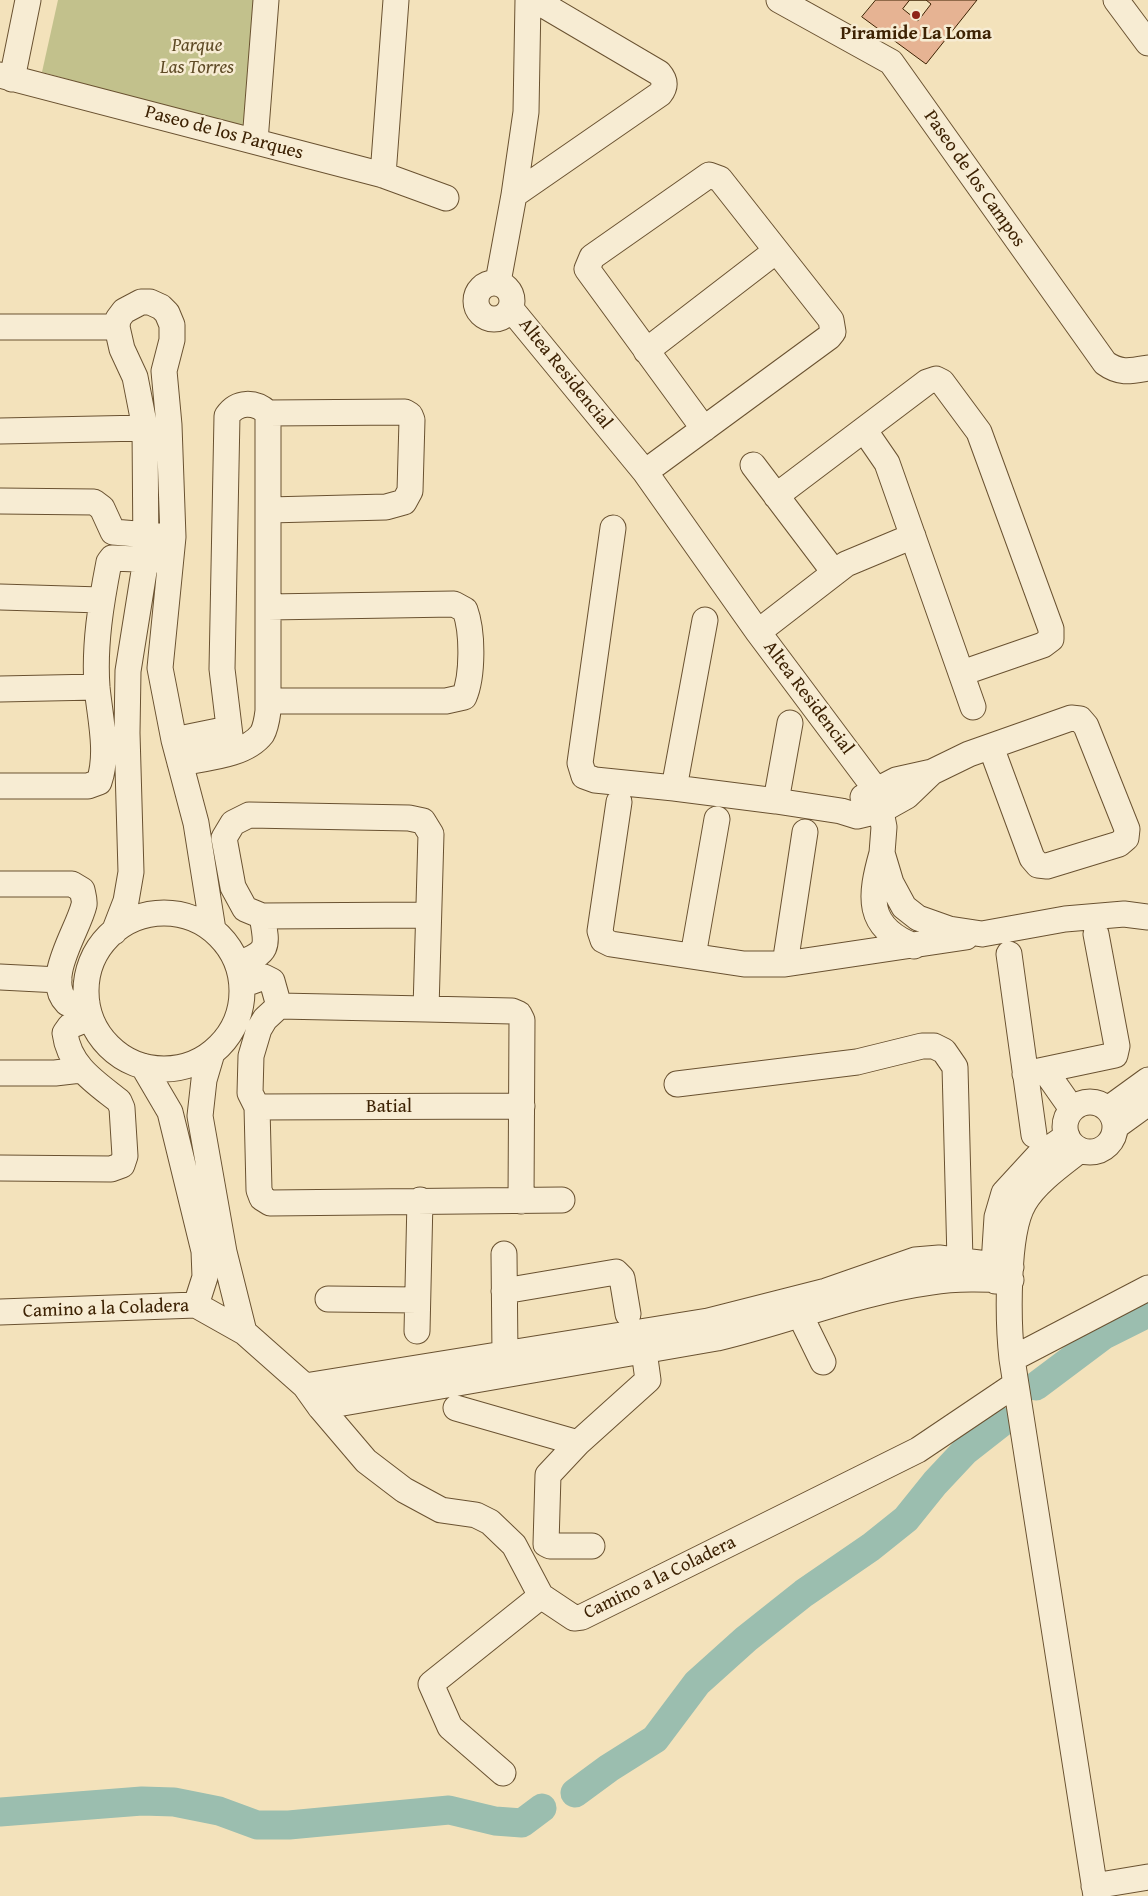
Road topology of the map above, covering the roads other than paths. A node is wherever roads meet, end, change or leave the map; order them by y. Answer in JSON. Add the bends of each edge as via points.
{"nodes":[{"id":1,"x":28,"y":0,"type":"edge"},
{"id":2,"x":266,"y":0,"type":"edge"},
{"id":3,"x":396,"y":0,"type":"edge"},
{"id":4,"x":528,"y":0,"type":"edge"},
{"id":5,"x":535,"y":0,"type":"edge"},
{"id":6,"x":779,"y":0,"type":"edge"},
{"id":7,"x":1116,"y":0,"type":"edge"},
{"id":8,"x":1148,"y":42,"type":"edge"},
{"id":9,"x":6,"y":77,"type":"edge"},
{"id":10,"x":256,"y":141,"type":"junction"},
{"id":11,"x":383,"y":175,"type":"junction"},
{"id":12,"x":514,"y":195,"type":"junction"},
{"id":13,"x":446,"y":198,"type":"dead end"},
{"id":14,"x":776,"y":251,"type":"junction"},
{"id":15,"x":498,"y":282,"type":"junction"},
{"id":16,"x":512,"y":309,"type":"junction"},
{"id":17,"x":0,"y":327,"type":"edge"},
{"id":18,"x":117,"y":327,"type":"junction"},
{"id":19,"x":646,"y":351,"type":"junction"},
{"id":20,"x":1148,"y":368,"type":"edge"},
{"id":21,"x":164,"y":371,"type":"junction"},
{"id":22,"x":135,"y":377,"type":"junction"},
{"id":23,"x":268,"y":414,"type":"junction"},
{"id":24,"x":145,"y":428,"type":"junction"},
{"id":25,"x":704,"y":429,"type":"junction"},
{"id":26,"x":0,"y":431,"type":"edge"},
{"id":27,"x":865,"y":431,"type":"junction"},
{"id":28,"x":753,"y":465,"type":"dead end"},
{"id":29,"x":645,"y":472,"type":"junction"},
{"id":30,"x":776,"y":496,"type":"junction"},
{"id":31,"x":0,"y":501,"type":"edge"},
{"id":32,"x":269,"y":510,"type":"junction"},
{"id":33,"x":613,"y":528,"type":"dead end"},
{"id":34,"x":912,"y":536,"type":"junction"},
{"id":35,"x":145,"y":548,"type":"junction"},
{"id":36,"x":172,"y":548,"type":"junction"},
{"id":37,"x":834,"y":572,"type":"junction"},
{"id":38,"x":0,"y":597,"type":"edge"},
{"id":39,"x":101,"y":600,"type":"junction"},
{"id":40,"x":268,"y":607,"type":"junction"},
{"id":41,"x":705,"y":620,"type":"dead end"},
{"id":42,"x":758,"y":632,"type":"junction"},
{"id":43,"x":962,"y":673,"type":"junction"},
{"id":44,"x":97,"y":687,"type":"junction"},
{"id":45,"x":0,"y":689,"type":"edge"},
{"id":46,"x":268,"y":701,"type":"junction"},
{"id":47,"x":974,"y":707,"type":"dead end"},
{"id":48,"x":790,"y":723,"type":"dead end"},
{"id":49,"x":230,"y":741,"type":"junction"},
{"id":50,"x":991,"y":747,"type":"junction"},
{"id":51,"x":177,"y":751,"type":"junction"},
{"id":52,"x":0,"y":786,"type":"edge"},
{"id":53,"x":674,"y":788,"type":"junction"},
{"id":54,"x":776,"y":801,"type":"junction"},
{"id":55,"x":880,"y":801,"type":"junction"},
{"id":56,"x":618,"y":802,"type":"dead end"},
{"id":57,"x":717,"y":819,"type":"dead end"},
{"id":58,"x":805,"y":832,"type":"dead end"},
{"id":59,"x":882,"y":853,"type":"junction"},
{"id":60,"x":0,"y":884,"type":"edge"},
{"id":61,"x":427,"y":915,"type":"junction"},
{"id":62,"x":262,"y":916,"type":"junction"},
{"id":63,"x":1148,"y":917,"type":"edge"},
{"id":64,"x":918,"y":918,"type":"junction"},
{"id":65,"x":880,"y":923,"type":"junction"},
{"id":66,"x":213,"y":930,"type":"junction"},
{"id":67,"x":114,"y":932,"type":"junction"},
{"id":68,"x":982,"y":934,"type":"junction"},
{"id":69,"x":1096,"y":934,"type":"dead end"},
{"id":70,"x":914,"y":946,"type":"junction"},
{"id":71,"x":1009,"y":954,"type":"dead end"},
{"id":72,"x":693,"y":956,"type":"junction"},
{"id":73,"x":835,"y":957,"type":"junction"},
{"id":74,"x":785,"y":964,"type":"junction"},
{"id":75,"x":240,"y":975,"type":"junction"},
{"id":76,"x":0,"y":977,"type":"edge"},
{"id":77,"x":60,"y":980,"type":"junction"},
{"id":78,"x":279,"y":1006,"type":"junction"},
{"id":79,"x":426,"y":1009,"type":"junction"},
{"id":80,"x":88,"y":1010,"type":"junction"},
{"id":81,"x":212,"y":1053,"type":"junction"},
{"id":82,"x":143,"y":1066,"type":"junction"},
{"id":83,"x":81,"y":1070,"type":"junction"},
{"id":84,"x":0,"y":1073,"type":"edge"},
{"id":85,"x":1036,"y":1073,"type":"junction"},
{"id":86,"x":1148,"y":1080,"type":"edge"},
{"id":87,"x":677,"y":1084,"type":"dead end"},
{"id":88,"x":1148,"y":1103,"type":"edge"},
{"id":89,"x":522,"y":1106,"type":"junction"},
{"id":90,"x":257,"y":1108,"type":"junction"},
{"id":91,"x":1072,"y":1109,"type":"junction"},
{"id":92,"x":1112,"y":1118,"type":"junction"},
{"id":93,"x":1034,"y":1135,"type":"dead end"},
{"id":94,"x":1073,"y":1143,"type":"junction"},
{"id":95,"x":0,"y":1168,"type":"edge"},
{"id":96,"x":420,"y":1200,"type":"junction"},
{"id":97,"x":562,"y":1200,"type":"dead end"},
{"id":98,"x":521,"y":1201,"type":"junction"},
{"id":99,"x":504,"y":1254,"type":"dead end"},
{"id":100,"x":960,"y":1260,"type":"junction"},
{"id":101,"x":1148,"y":1277,"type":"edge"},
{"id":102,"x":1003,"y":1278,"type":"junction"},
{"id":103,"x":1148,"y":1288,"type":"edge"},
{"id":104,"x":504,"y":1290,"type":"junction"},
{"id":105,"x":328,"y":1299,"type":"dead end"},
{"id":106,"x":829,"y":1299,"type":"junction"},
{"id":107,"x":417,"y":1300,"type":"junction"},
{"id":108,"x":196,"y":1305,"type":"junction"},
{"id":109,"x":0,"y":1312,"type":"edge"},
{"id":110,"x":628,"y":1314,"type":"dead end"},
{"id":111,"x":800,"y":1315,"type":"junction"},
{"id":112,"x":417,"y":1331,"type":"dead end"},
{"id":113,"x":244,"y":1332,"type":"junction"},
{"id":114,"x":644,"y":1351,"type":"junction"},
{"id":115,"x":1011,"y":1352,"type":"junction"},
{"id":116,"x":495,"y":1362,"type":"junction"},
{"id":117,"x":823,"y":1362,"type":"dead end"},
{"id":118,"x":1016,"y":1384,"type":"junction"},
{"id":119,"x":305,"y":1386,"type":"junction"},
{"id":120,"x":320,"y":1408,"type":"junction"},
{"id":121,"x":456,"y":1408,"type":"dead end"},
{"id":122,"x":578,"y":1443,"type":"junction"},
{"id":123,"x":592,"y":1546,"type":"dead end"},
{"id":124,"x":541,"y":1596,"type":"junction"},
{"id":125,"x":503,"y":1773,"type":"dead end"},
{"id":126,"x":1148,"y":1876,"type":"edge"},
{"id":127,"x":1095,"y":1891,"type":"edge"}],
"edges":[{"from":1,"to":9,"type":"street"},
{"from":2,"to":10,"type":"street"},
{"from":3,"to":11,"type":"street"},
{"from":4,"to":12,"type":"street","via":[[526,112]]},
{"from":5,"to":12,"type":"street","via":[[659,73],[665,79],[665,87],[660,94]]},
{"from":6,"to":20,"type":"street","name":"Paseo de los Campos","via":[[891,62],[1105,362],[1113,369],[1125,372]]},
{"from":7,"to":8,"type":"street"},
{"from":9,"to":10,"type":"street","name":"Paseo de los Parques"},
{"from":10,"to":11,"type":"street","name":"Paseo de los Parques"},
{"from":11,"to":13,"type":"street","name":"Paseo de los Parques"},
{"from":12,"to":15,"type":"street"},
{"from":14,"to":19,"type":"street"},
{"from":14,"to":19,"type":"street","via":[[720,179],[709,175],[592,257],[588,262],[590,274]]},
{"from":14,"to":25,"type":"street","via":[[831,320],[832,332]]},
{"from":15,"to":16,"type":"street","via":[[510,291]]},
{"from":15,"to":16,"type":"street","via":[[480,288],[476,295],[478,311],[490,319],[499,318]]},
{"from":16,"to":29,"type":"street","name":"Altea Residencial"},
{"from":17,"to":18,"type":"street"},
{"from":18,"to":21,"type":"street","via":[[118,319],[132,306],[150,302],[161,307],[172,325],[172,340]]},
{"from":18,"to":22,"type":"street"},
{"from":19,"to":25,"type":"street"},
{"from":21,"to":22,"type":"street","via":[[145,367]]},
{"from":21,"to":36,"type":"street","via":[[169,425]]},
{"from":22,"to":24,"type":"street"},
{"from":23,"to":32,"type":"street"},
{"from":23,"to":32,"type":"street","via":[[405,412],[412,420],[410,491],[404,502],[386,507]]},
{"from":23,"to":49,"type":"street","via":[[258,406],[243,404],[227,416],[222,670]]},
{"from":24,"to":26,"type":"street"},
{"from":24,"to":35,"type":"street"},
{"from":25,"to":29,"type":"street"},
{"from":27,"to":30,"type":"street"},
{"from":27,"to":34,"type":"street","via":[[887,463]]},
{"from":27,"to":43,"type":"street","via":[[927,382],[936,379],[942,382],[979,432],[1051,629],[1051,639],[1043,645]]},
{"from":28,"to":30,"type":"street"},
{"from":29,"to":42,"type":"street","name":"Altea Residencial"},
{"from":30,"to":37,"type":"street"},
{"from":31,"to":35,"type":"street","via":[[94,502],[102,508],[113,532]]},
{"from":32,"to":40,"type":"street"},
{"from":33,"to":53,"type":"street","via":[[580,763],[584,776],[595,780]]},
{"from":34,"to":37,"type":"street"},
{"from":34,"to":43,"type":"street"},
{"from":35,"to":36,"type":"street"},
{"from":35,"to":39,"type":"street","via":[[112,558]]},
{"from":35,"to":67,"type":"street","via":[[128,671],[132,872],[126,901]]},
{"from":36,"to":51,"type":"street","via":[[160,668]]},
{"from":37,"to":42,"type":"street"},
{"from":38,"to":39,"type":"street"},
{"from":39,"to":44,"type":"street"},
{"from":40,"to":46,"type":"street"},
{"from":40,"to":46,"type":"street","via":[[454,604],[466,610],[470,623],[469,685],[464,697],[446,701]]},
{"from":41,"to":53,"type":"street"},
{"from":42,"to":55,"type":"street","name":"Altea Residencial"},
{"from":43,"to":47,"type":"street"},
{"from":44,"to":45,"type":"street"},
{"from":44,"to":52,"type":"street","via":[[102,716],[102,773],[98,782],[88,786]]},
{"from":46,"to":49,"type":"street","via":[[266,726],[261,735],[252,742]]},
{"from":48,"to":54,"type":"street"},
{"from":49,"to":51,"type":"street"},
{"from":50,"to":50,"type":"street","via":[[1032,858],[1038,865],[1047,866],[1110,847],[1126,838],[1126,829],[1086,726],[1080,719],[1071,718]]},
{"from":50,"to":55,"type":"street","via":[[932,772],[907,796]]},
{"from":51,"to":66,"type":"street","via":[[196,824]]},
{"from":53,"to":54,"type":"street"},
{"from":54,"to":55,"type":"street","via":[[856,816]]},
{"from":55,"to":59,"type":"street"},
{"from":56,"to":72,"type":"street","via":[[600,931],[603,940],[611,944]]},
{"from":57,"to":72,"type":"street"},
{"from":58,"to":74,"type":"street"},
{"from":59,"to":64,"type":"street","via":[[895,893],[904,907]]},
{"from":59,"to":65,"type":"street","via":[[873,885],[873,902]]},
{"from":60,"to":77,"type":"street","via":[[72,884],[82,890],[85,903],[63,955]]},
{"from":61,"to":62,"type":"street"},
{"from":61,"to":62,"type":"street","via":[[431,834],[423,821],[409,818],[249,816],[233,823],[224,838],[233,887],[245,909]]},
{"from":61,"to":79,"type":"street"},
{"from":62,"to":75,"type":"street","via":[[266,948]]},
{"from":63,"to":68,"type":"street","via":[[1124,914],[1065,919]]},
{"from":64,"to":65,"type":"street","via":[[898,917]]},
{"from":64,"to":68,"type":"street","via":[[949,929]]},
{"from":65,"to":70,"type":"street","via":[[892,935]]},
{"from":65,"to":73,"type":"street"},
{"from":66,"to":67,"type":"street","via":[[188,917],[160,913],[132,920]]},
{"from":66,"to":75,"type":"street","via":[[232,952]]},
{"from":67,"to":80,"type":"street","via":[[92,959],[87,981]]},
{"from":68,"to":70,"type":"street"},
{"from":69,"to":85,"type":"street","via":[[1117,1046],[1115,1056]]},
{"from":70,"to":73,"type":"street"},
{"from":71,"to":85,"type":"street"},
{"from":72,"to":74,"type":"street","via":[[744,964]]},
{"from":73,"to":74,"type":"street"},
{"from":75,"to":78,"type":"street","via":[[272,981]]},
{"from":75,"to":81,"type":"street","via":[[241,1006],[237,1020],[222,1044]]},
{"from":76,"to":77,"type":"street"},
{"from":77,"to":80,"type":"street","via":[[61,997],[67,1003]]},
{"from":78,"to":79,"type":"street"},
{"from":78,"to":90,"type":"street","via":[[265,1019],[251,1056],[250,1093]]},
{"from":79,"to":89,"type":"street","via":[[512,1011],[519,1014],[522,1020]]},
{"from":80,"to":82,"type":"street","via":[[101,1037],[116,1053]]},
{"from":80,"to":83,"type":"street","via":[[65,1033],[66,1044]]},
{"from":81,"to":82,"type":"street","via":[[173,1068]]},
{"from":81,"to":113,"type":"street","via":[[204,1080],[200,1116],[224,1252]]},
{"from":82,"to":108,"type":"street","via":[[170,1112],[204,1250],[205,1277]]},
{"from":83,"to":84,"type":"street"},
{"from":83,"to":95,"type":"street","via":[[119,1101],[125,1156],[122,1165],[111,1170]]},
{"from":85,"to":91,"type":"street"},
{"from":85,"to":93,"type":"street"},
{"from":86,"to":92,"type":"street"},
{"from":87,"to":100,"type":"street","via":[[857,1062],[922,1046],[934,1046],[944,1051],[954,1067]]},
{"from":88,"to":92,"type":"street"},
{"from":89,"to":90,"type":"street","name":"Batial"},
{"from":89,"to":98,"type":"street"},
{"from":90,"to":96,"type":"street","via":[[259,1190],[262,1198],[270,1203]]},
{"from":91,"to":92,"type":"street","via":[[1090,1102],[1100,1104]]},
{"from":91,"to":94,"type":"street","via":[[1065,1126]]},
{"from":92,"to":94,"type":"street","via":[[1113,1137],[1108,1145],[1089,1152]]},
{"from":94,"to":102,"type":"street","via":[[1038,1156],[1004,1194],[997,1217]]},
{"from":96,"to":98,"type":"street"},
{"from":96,"to":107,"type":"street"},
{"from":97,"to":98,"type":"street"},
{"from":99,"to":104,"type":"street"},
{"from":100,"to":102,"type":"street"},
{"from":100,"to":106,"type":"street","via":[[914,1260]]},
{"from":101,"to":115,"type":"street","via":[[1128,1284]]},
{"from":102,"to":106,"type":"street","via":[[932,1282]]},
{"from":102,"to":115,"type":"street"},
{"from":103,"to":115,"type":"street"},
{"from":104,"to":110,"type":"street","via":[[616,1272],[622,1278]]},
{"from":104,"to":116,"type":"street"},
{"from":105,"to":107,"type":"street"},
{"from":106,"to":111,"type":"street"},
{"from":106,"to":116,"type":"street"},
{"from":107,"to":112,"type":"street"},
{"from":108,"to":109,"type":"street","name":"Camino a la Coladera"},
{"from":108,"to":113,"type":"street","name":"Camino a la Coladera"},
{"from":111,"to":114,"type":"street","via":[[717,1338]]},
{"from":111,"to":117,"type":"street"},
{"from":113,"to":119,"type":"street","name":"Camino a la Coladera"},
{"from":114,"to":116,"type":"street"},
{"from":114,"to":122,"type":"street","via":[[648,1380]]},
{"from":115,"to":118,"type":"street"},
{"from":116,"to":119,"type":"street"},
{"from":116,"to":120,"type":"street"},
{"from":118,"to":124,"type":"street","name":"Camino a la Coladera","via":[[918,1450],[582,1617],[574,1618]]},
{"from":118,"to":127,"type":"street"},
{"from":119,"to":120,"type":"street","name":"Camino a la Coladera"},
{"from":120,"to":124,"type":"street","name":"Camino a la Coladera","via":[[366,1461],[404,1490],[441,1510],[476,1515],[503,1533],[514,1545]]},
{"from":121,"to":122,"type":"street"},
{"from":122,"to":123,"type":"street","via":[[548,1475],[545,1540],[550,1546]]},
{"from":124,"to":125,"type":"street","via":[[431,1684],[450,1727]]},
{"from":126,"to":127,"type":"street"}]}
